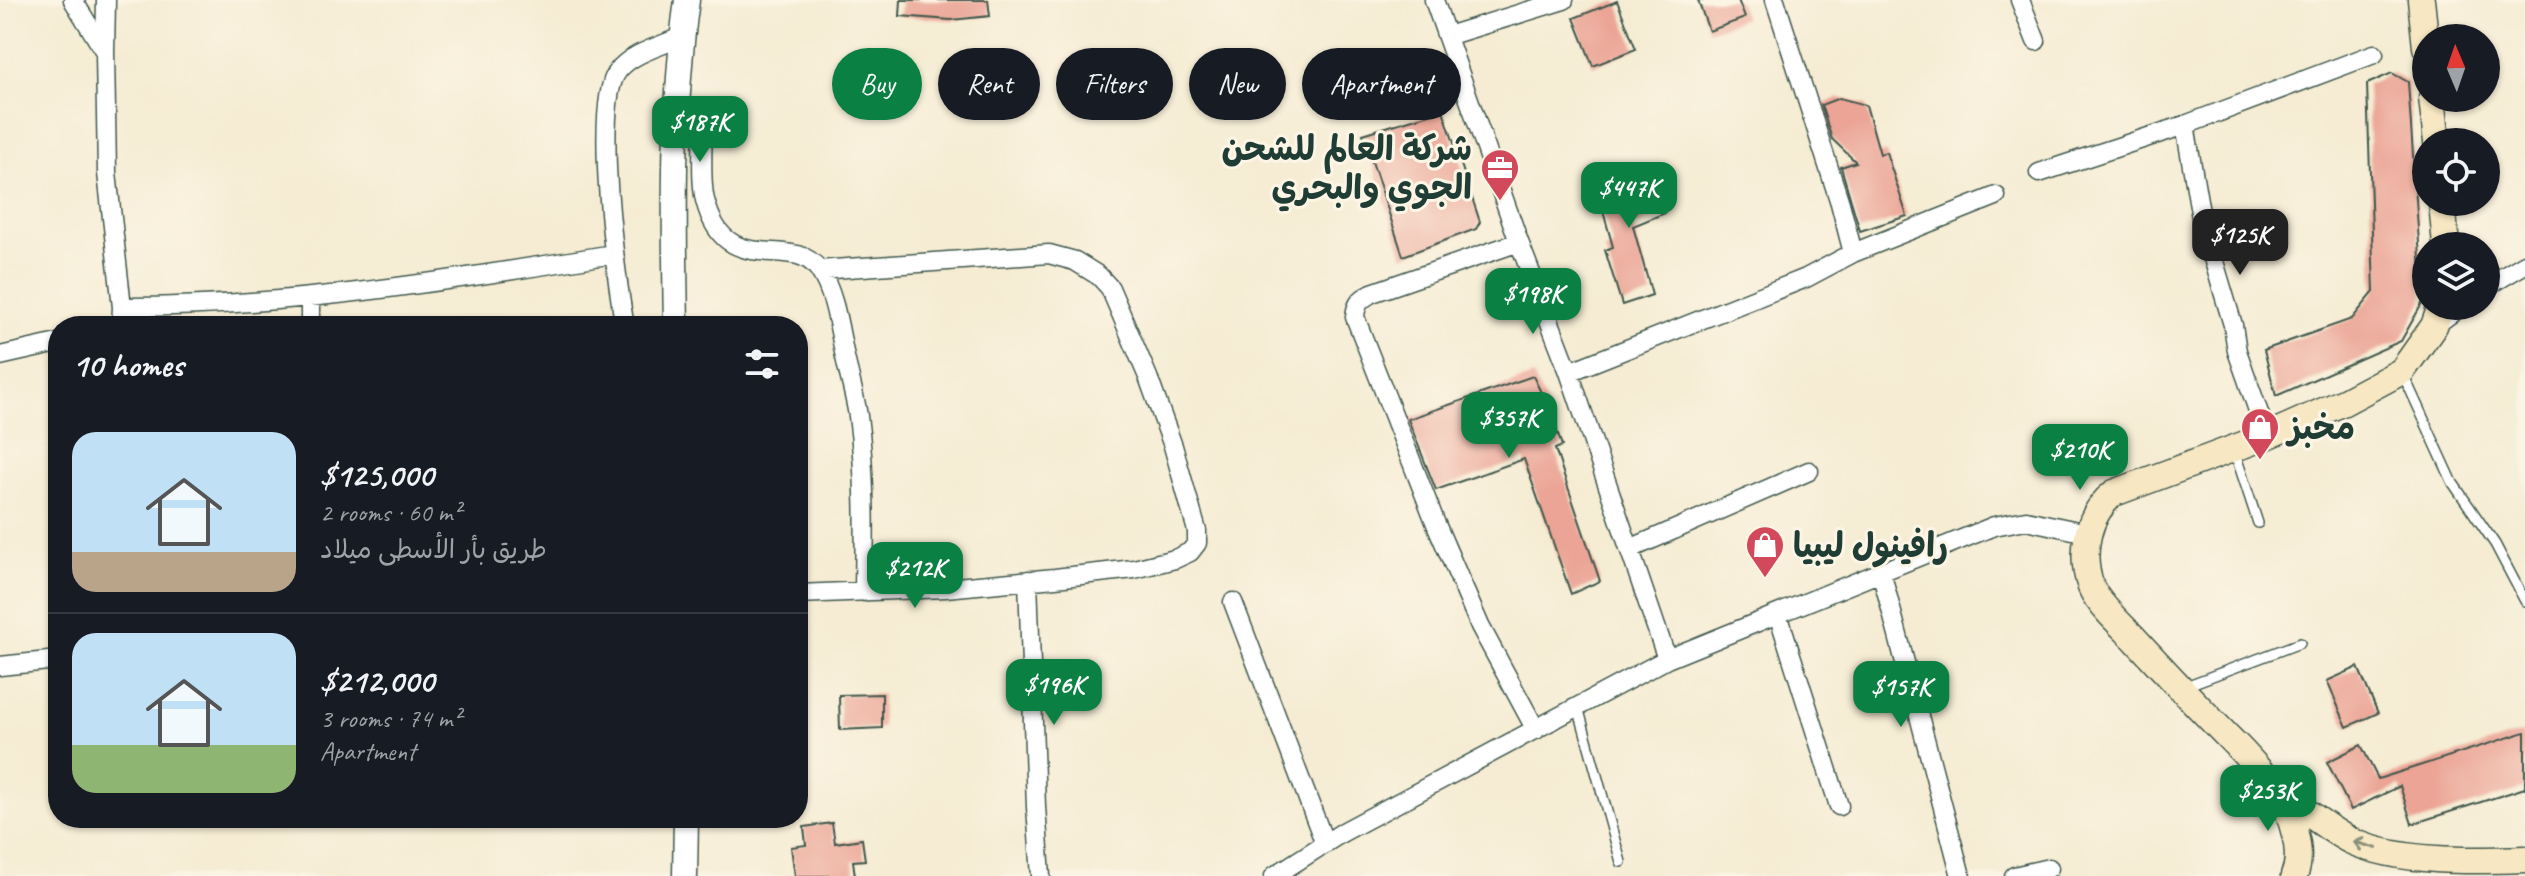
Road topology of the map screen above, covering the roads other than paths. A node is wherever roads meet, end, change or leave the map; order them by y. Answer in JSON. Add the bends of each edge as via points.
{"nodes":[{"id":1,"x":73,"y":0,"type":"edge"},
{"id":2,"x":106,"y":0,"type":"edge"},
{"id":3,"x":687,"y":0,"type":"edge"},
{"id":4,"x":1434,"y":0,"type":"edge"},
{"id":5,"x":1564,"y":0,"type":"edge"},
{"id":6,"x":1775,"y":0,"type":"edge"},
{"id":7,"x":2020,"y":0,"type":"edge"},
{"id":8,"x":2421,"y":0,"type":"edge"},
{"id":9,"x":2424,"y":24,"type":"edge"},
{"id":10,"x":1447,"y":36,"type":"junction"},
{"id":11,"x":681,"y":37,"type":"junction"},
{"id":12,"x":2036,"y":41,"type":"dead end"},
{"id":13,"x":105,"y":52,"type":"junction"},
{"id":14,"x":2374,"y":54,"type":"dead end"},
{"id":15,"x":703,"y":121,"type":"dead end"},
{"id":16,"x":2185,"y":125,"type":"junction"},
{"id":17,"x":2039,"y":173,"type":"dead end"},
{"id":18,"x":1996,"y":196,"type":"dead end"},
{"id":19,"x":1519,"y":242,"type":"junction"},
{"id":20,"x":1853,"y":253,"type":"junction"},
{"id":21,"x":613,"y":254,"type":"junction"},
{"id":22,"x":2522,"y":265,"type":"edge"},
{"id":23,"x":2500,"y":266,"type":"edge"},
{"id":24,"x":819,"y":270,"type":"junction"},
{"id":25,"x":2500,"y":278,"type":"edge"},
{"id":26,"x":310,"y":298,"type":"junction"},
{"id":27,"x":120,"y":316,"type":"edge"},
{"id":28,"x":140,"y":316,"type":"edge"},
{"id":29,"x":310,"y":316,"type":"edge"},
{"id":30,"x":623,"y":316,"type":"edge"},
{"id":31,"x":676,"y":316,"type":"edge"},
{"id":32,"x":2435,"y":320,"type":"edge"},
{"id":33,"x":48,"y":345,"type":"edge"},
{"id":34,"x":0,"y":356,"type":"edge"},
{"id":35,"x":2402,"y":371,"type":"junction"},
{"id":36,"x":1569,"y":372,"type":"junction"},
{"id":37,"x":2267,"y":436,"type":"junction"},
{"id":38,"x":2233,"y":447,"type":"junction"},
{"id":39,"x":1809,"y":471,"type":"dead end"},
{"id":40,"x":2258,"y":523,"type":"dead end"},
{"id":41,"x":2087,"y":533,"type":"junction"},
{"id":42,"x":1630,"y":549,"type":"junction"},
{"id":43,"x":1881,"y":571,"type":"junction"},
{"id":44,"x":1028,"y":580,"type":"junction"},
{"id":45,"x":864,"y":592,"type":"junction"},
{"id":46,"x":808,"y":594,"type":"edge"},
{"id":47,"x":2525,"y":601,"type":"edge"},
{"id":48,"x":1233,"y":602,"type":"dead end"},
{"id":49,"x":1778,"y":614,"type":"junction"},
{"id":50,"x":2300,"y":643,"type":"dead end"},
{"id":51,"x":1667,"y":659,"type":"junction"},
{"id":52,"x":48,"y":661,"type":"edge"},
{"id":53,"x":0,"y":666,"type":"edge"},
{"id":54,"x":2180,"y":688,"type":"junction"},
{"id":55,"x":1578,"y":707,"type":"junction"},
{"id":56,"x":1536,"y":730,"type":"junction"},
{"id":57,"x":2283,"y":794,"type":"junction"},
{"id":58,"x":1839,"y":806,"type":"dead end"},
{"id":59,"x":686,"y":828,"type":"edge"},
{"id":60,"x":1325,"y":844,"type":"junction"},
{"id":61,"x":2525,"y":859,"type":"edge"},
{"id":62,"x":1621,"y":862,"type":"dead end"},
{"id":63,"x":2049,"y":868,"type":"dead end"},
{"id":64,"x":685,"y":876,"type":"edge"},
{"id":65,"x":1041,"y":876,"type":"edge"},
{"id":66,"x":1274,"y":876,"type":"edge"},
{"id":67,"x":1961,"y":876,"type":"edge"},
{"id":68,"x":2014,"y":876,"type":"edge"},
{"id":69,"x":2294,"y":876,"type":"edge"}],
"edges":[{"from":1,"to":13,"type":"street"},
{"from":2,"to":13,"type":"street"},
{"from":3,"to":11,"type":"street"},
{"from":4,"to":10,"type":"street"},
{"from":5,"to":10,"type":"street"},
{"from":6,"to":20,"type":"street"},
{"from":7,"to":12,"type":"street"},
{"from":8,"to":9,"type":"main road"},
{"from":10,"to":19,"type":"street"},
{"from":11,"to":21,"type":"street","via":[[632,59],[610,85]]},
{"from":11,"to":31,"type":"street"},
{"from":13,"to":27,"type":"street","via":[[107,173]]},
{"from":14,"to":16,"type":"street"},
{"from":15,"to":24,"type":"street","via":[[704,198],[728,241],[741,249],[801,257]]},
{"from":16,"to":17,"type":"street"},
{"from":16,"to":37,"type":"street","via":[[2201,218],[2237,351]]},
{"from":18,"to":20,"type":"street"},
{"from":19,"to":36,"type":"street"},
{"from":19,"to":56,"type":"street","via":[[1372,293],[1356,307],[1355,317],[1480,626]]},
{"from":20,"to":36,"type":"street","via":[[1806,278]]},
{"from":21,"to":26,"type":"street"},
{"from":21,"to":30,"type":"street"},
{"from":22,"to":23,"type":"street"},
{"from":22,"to":25,"type":"street"},
{"from":24,"to":44,"type":"street","via":[[1049,254],[1075,261],[1110,288],[1173,446],[1197,543],[1175,559],[1134,569]]},
{"from":24,"to":45,"type":"street","via":[[839,328],[858,416],[865,491]]},
{"from":26,"to":28,"type":"street","via":[[175,307]]},
{"from":26,"to":29,"type":"street"},
{"from":32,"to":35,"type":"main road"},
{"from":33,"to":34,"type":"street"},
{"from":35,"to":37,"type":"main road"},
{"from":35,"to":47,"type":"lane","via":[[2453,483],[2495,544]]},
{"from":36,"to":42,"type":"street"},
{"from":37,"to":38,"type":"main road"},
{"from":38,"to":40,"type":"lane"},
{"from":38,"to":41,"type":"main road","via":[[2114,493],[2104,500]]},
{"from":39,"to":42,"type":"street"},
{"from":41,"to":43,"type":"street","via":[[2026,520],[2009,523]]},
{"from":41,"to":54,"type":"main road","via":[[2092,587]]},
{"from":42,"to":51,"type":"street"},
{"from":43,"to":49,"type":"street"},
{"from":43,"to":67,"type":"street"},
{"from":44,"to":45,"type":"street"},
{"from":44,"to":65,"type":"street"},
{"from":45,"to":46,"type":"street"},
{"from":48,"to":60,"type":"street"},
{"from":49,"to":51,"type":"street"},
{"from":49,"to":58,"type":"street"},
{"from":50,"to":54,"type":"lane"},
{"from":51,"to":55,"type":"street"},
{"from":52,"to":53,"type":"street"},
{"from":54,"to":57,"type":"main road"},
{"from":55,"to":56,"type":"street"},
{"from":55,"to":62,"type":"lane"},
{"from":56,"to":60,"type":"street"},
{"from":61,"to":57,"type":"main road","one_way":true,"via":[[2447,860],[2383,850],[2351,840]]},
{"from":57,"to":69,"type":"main road","via":[[2298,845]]},
{"from":59,"to":64,"type":"street"},
{"from":60,"to":66,"type":"street"},
{"from":63,"to":68,"type":"street"}]}
